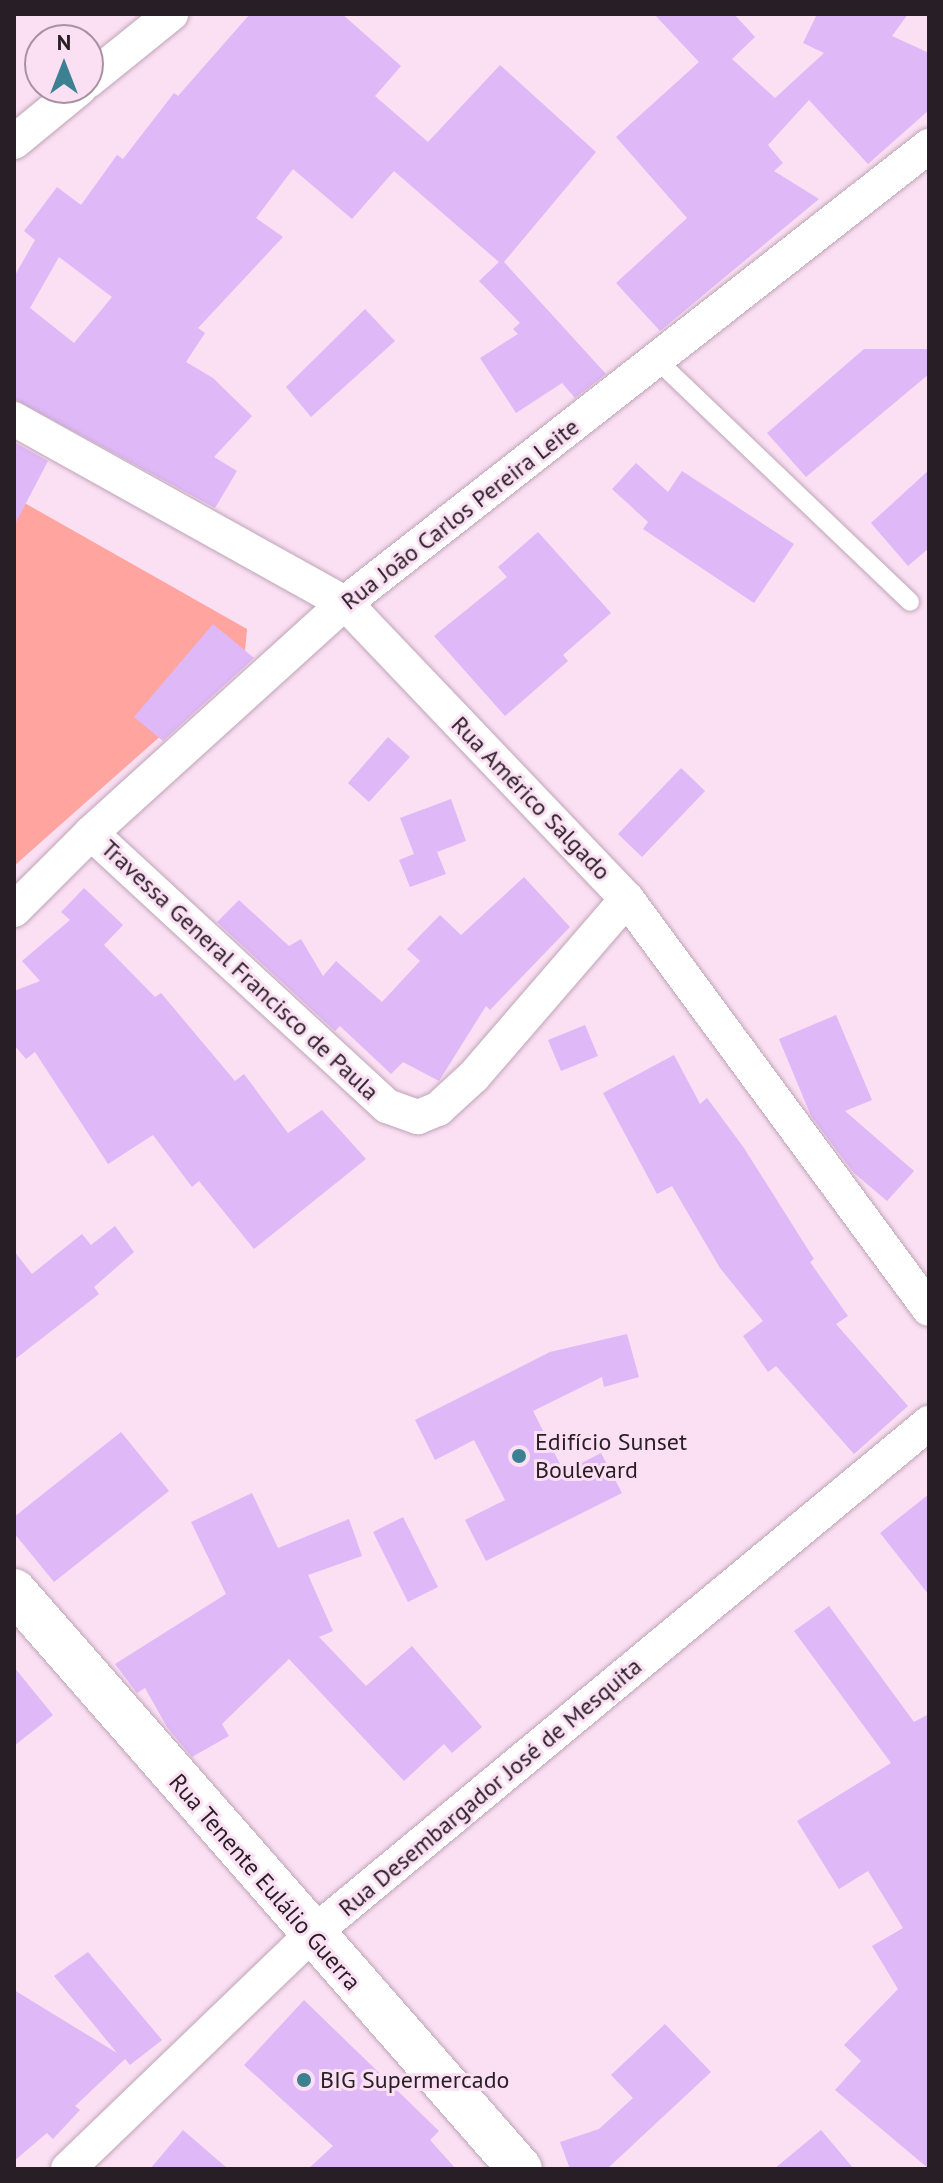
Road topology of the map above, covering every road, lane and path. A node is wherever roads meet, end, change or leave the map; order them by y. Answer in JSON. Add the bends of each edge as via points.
{"nodes":[{"id":1,"x":171,"y":14,"type":"edge"},
{"id":2,"x":104,"y":68,"type":"edge"},
{"id":3,"x":60,"y":104,"type":"edge"},
{"id":4,"x":14,"y":142,"type":"edge"},
{"id":5,"x":929,"y":146,"type":"edge"},
{"id":6,"x":657,"y":360,"type":"junction"},
{"id":7,"x":14,"y":419,"type":"edge"},
{"id":8,"x":910,"y":602,"type":"dead end"},
{"id":9,"x":345,"y":603,"type":"junction"},
{"id":10,"x":91,"y":833,"type":"junction"},
{"id":11,"x":627,"y":899,"type":"junction"},
{"id":12,"x":14,"y":910,"type":"edge"},
{"id":13,"x":929,"y":1309,"type":"edge"},
{"id":14,"x":929,"y":1423,"type":"edge"},
{"id":15,"x":14,"y":1591,"type":"edge"},
{"id":16,"x":311,"y":1935,"type":"junction"},
{"id":17,"x":68,"y":2169,"type":"edge"},
{"id":18,"x":520,"y":2169,"type":"edge"}],
"edges":[{"from":1,"to":2,"type":"street"},
{"from":3,"to":4,"type":"street"},
{"from":5,"to":6,"type":"street","name":"Rua João Carlos Pereira Leite"},
{"from":6,"to":8,"type":"lane"},
{"from":6,"to":9,"type":"street","name":"Rua João Carlos Pereira Leite"},
{"from":7,"to":9,"type":"street","name":"Rua Américo Salgado"},
{"from":9,"to":10,"type":"street","name":"Rua João Carlos Pereira Leite"},
{"from":9,"to":11,"type":"street","name":"Rua Américo Salgado"},
{"from":10,"to":11,"type":"street","name":"Travessa General Francisco de Paula","via":[[387,1106],[418,1117],[438,1109],[474,1076]]},
{"from":10,"to":12,"type":"street","name":"Rua João Carlos Pereira Leite"},
{"from":11,"to":13,"type":"street","name":"Rua Américo Salgado"},
{"from":14,"to":16,"type":"street","name":"Rua Desembargador José de Mesquita"},
{"from":15,"to":16,"type":"street","name":"Rua Tenente Eulálio Guerra"},
{"from":16,"to":17,"type":"street","name":"Rua Desembargador José de Mesquita"},
{"from":16,"to":18,"type":"street","name":"Rua Tenente Eulálio Guerra"}]}
